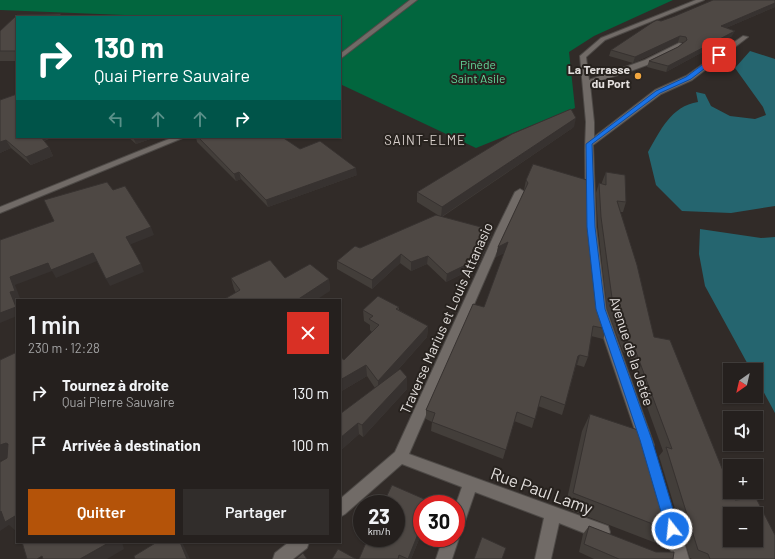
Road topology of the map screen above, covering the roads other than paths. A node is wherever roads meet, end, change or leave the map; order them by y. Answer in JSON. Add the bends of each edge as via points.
{"nodes":[{"id":1,"x":414,"y":0,"type":"edge"},
{"id":2,"x":701,"y":0,"type":"edge"},
{"id":3,"x":745,"y":37,"type":"dead end"},
{"id":4,"x":681,"y":44,"type":"edge"},
{"id":5,"x":341,"y":56,"type":"edge"},
{"id":6,"x":586,"y":83,"type":"junction"},
{"id":7,"x":179,"y":138,"type":"edge"},
{"id":8,"x":589,"y":144,"type":"junction"},
{"id":9,"x":520,"y":192,"type":"dead end"},
{"id":10,"x":0,"y":210,"type":"edge"},
{"id":11,"x":650,"y":455,"type":"edge"},
{"id":12,"x":400,"y":457,"type":"junction"},
{"id":13,"x":470,"y":485,"type":"junction"},
{"id":14,"x":465,"y":499,"type":"edge"},
{"id":15,"x":341,"y":508,"type":"edge"},
{"id":16,"x":553,"y":513,"type":"junction"},
{"id":17,"x":668,"y":515,"type":"edge"},
{"id":18,"x":618,"y":539,"type":"edge"},
{"id":19,"x":300,"y":543,"type":"edge"},
{"id":20,"x":448,"y":547,"type":"edge"},
{"id":21,"x":281,"y":559,"type":"edge"},
{"id":22,"x":444,"y":559,"type":"edge"},
{"id":23,"x":542,"y":559,"type":"edge"},
{"id":24,"x":681,"y":559,"type":"edge"}],
"edges":[{"from":1,"to":5,"type":"street"},
{"from":2,"to":6,"type":"street","name":"Avenue de la Jetée","via":[[603,39],[583,56]]},
{"from":3,"to":8,"type":"street","via":[[688,78],[658,92]]},
{"from":4,"to":6,"type":"street","via":[[637,65]]},
{"from":6,"to":8,"type":"street","name":"Avenue de la Jetée","via":[[590,122]]},
{"from":7,"to":10,"type":"street"},
{"from":8,"to":11,"type":"street","name":"Avenue de la Jetée","via":[[591,227],[600,309]]},
{"from":9,"to":12,"type":"street","name":"Traverse Marius et Louis Attanasio"},
{"from":12,"to":13,"type":"street","name":"Rue Paul Lamy"},
{"from":12,"to":15,"type":"street"},
{"from":13,"to":14,"type":"street"},
{"from":13,"to":16,"type":"street","name":"Rue Paul Lamy"},
{"from":16,"to":18,"type":"street","name":"Rue Paul Lamy"},
{"from":16,"to":23,"type":"street"},
{"from":17,"to":24,"type":"street"},
{"from":19,"to":21,"type":"street"},
{"from":20,"to":22,"type":"street"}]}
